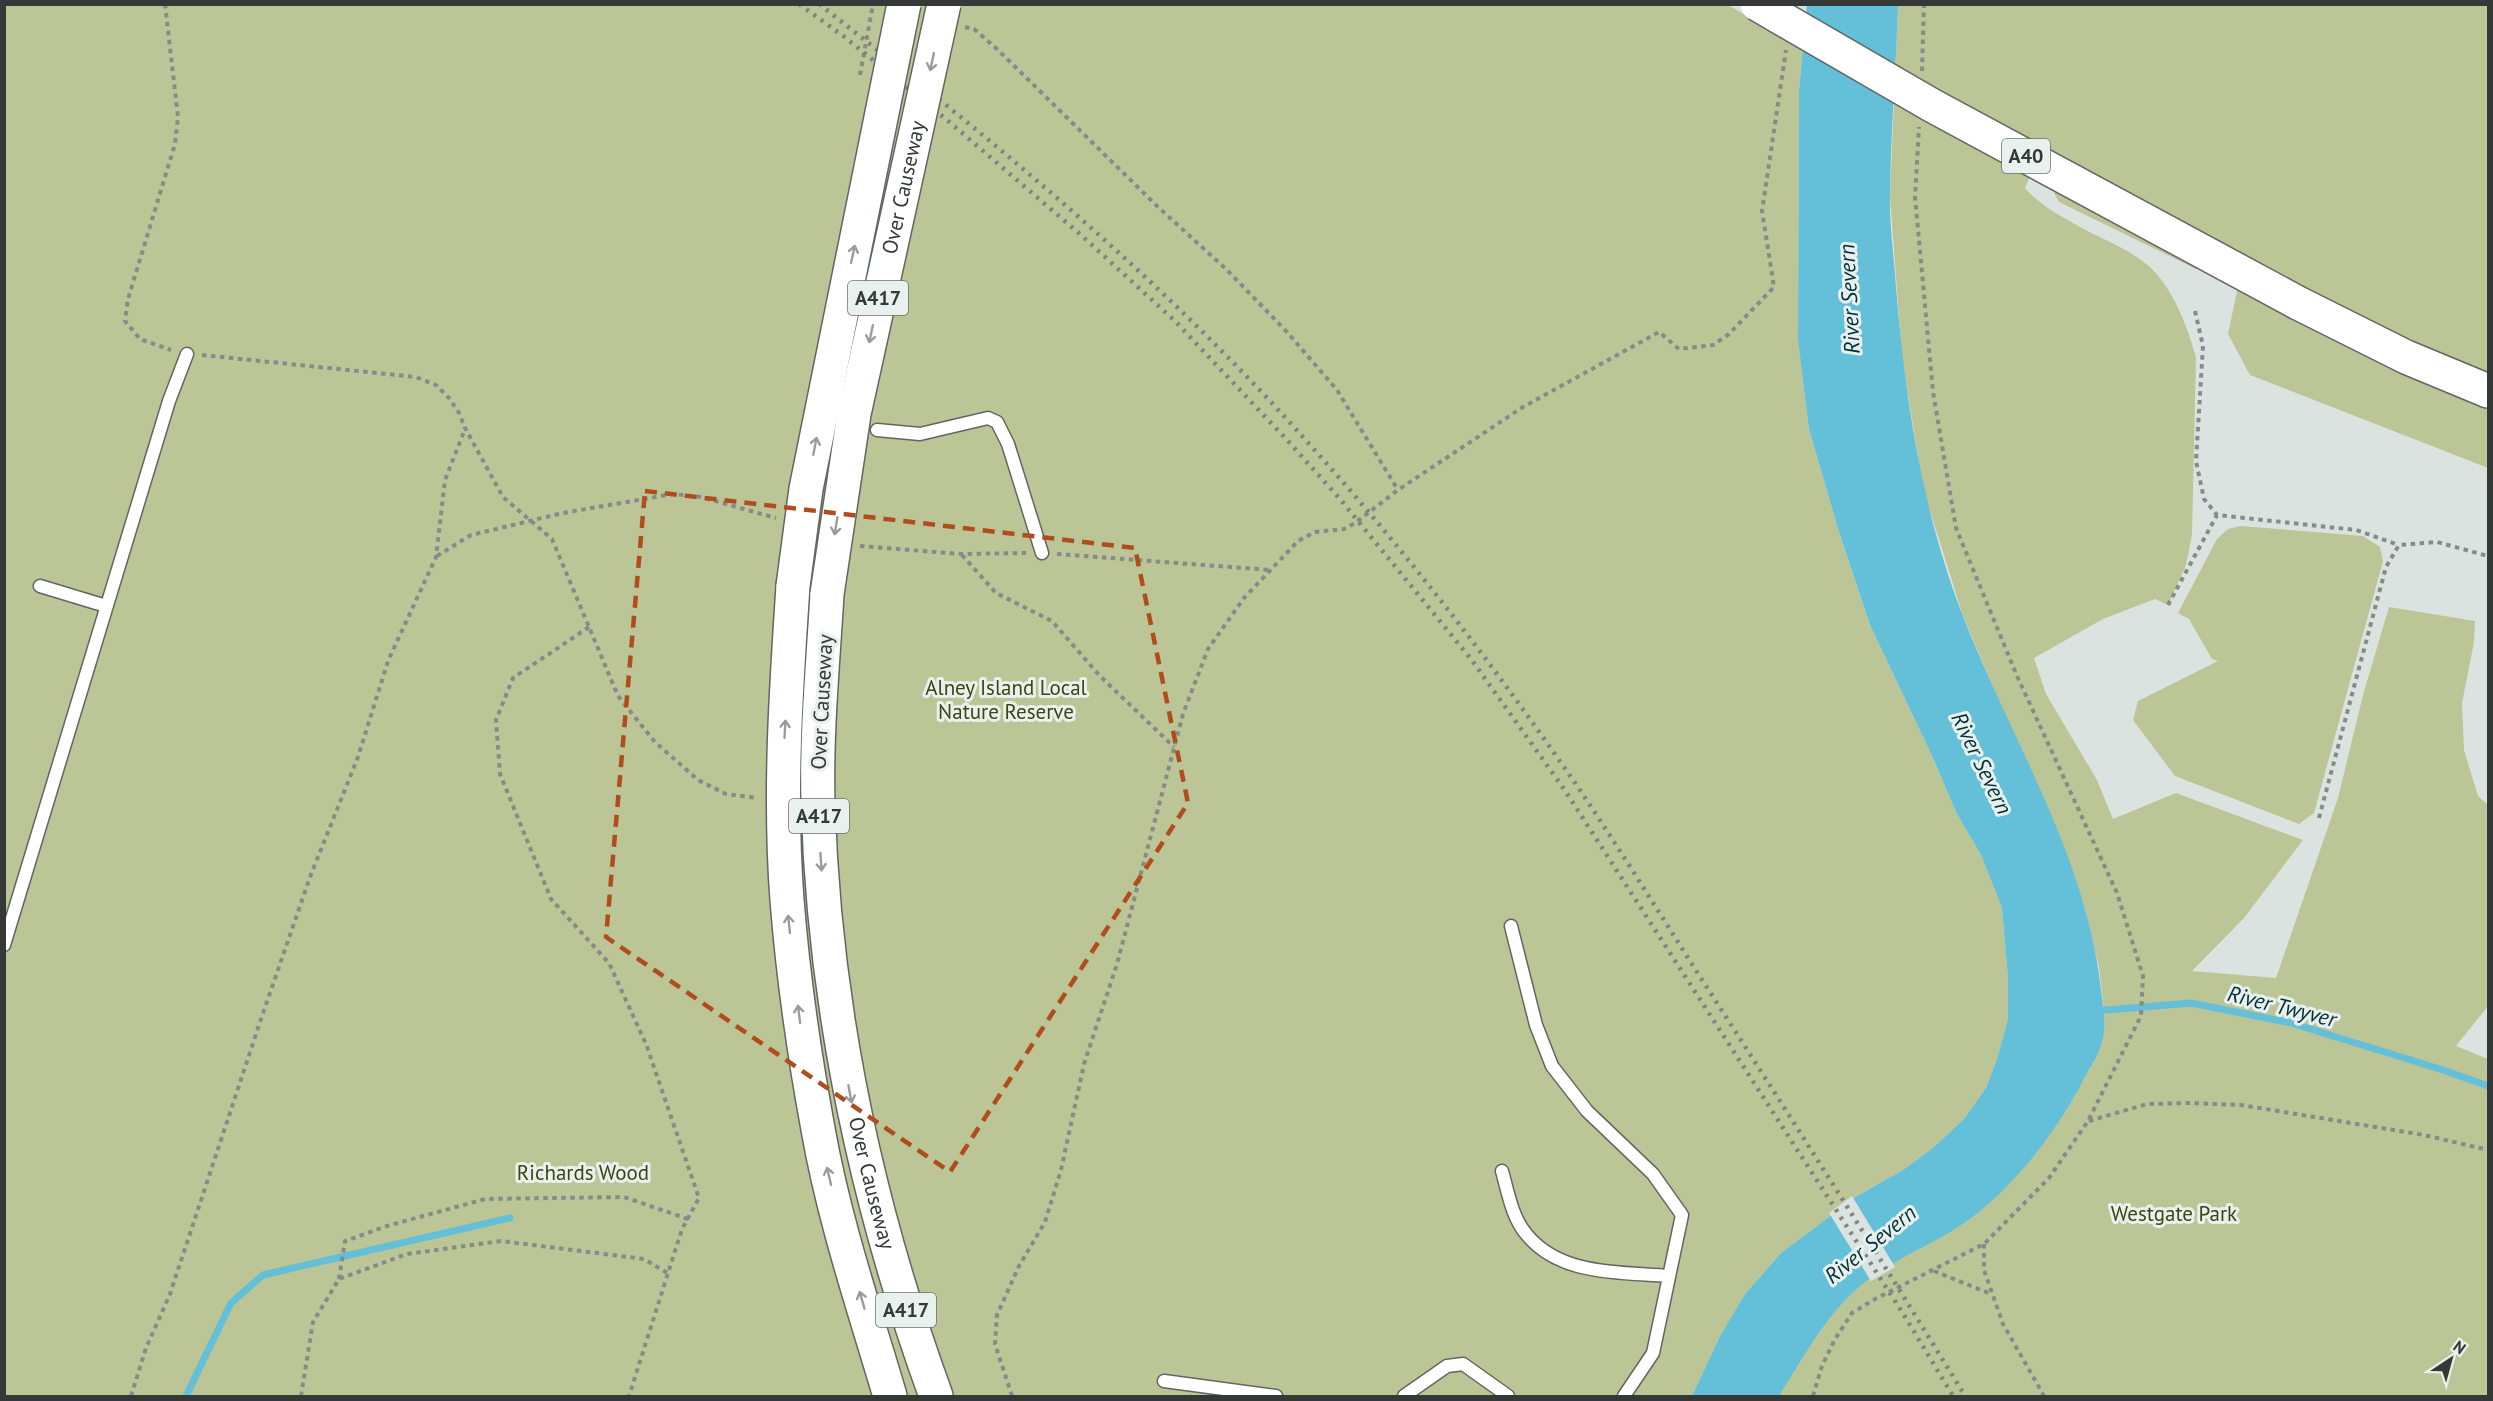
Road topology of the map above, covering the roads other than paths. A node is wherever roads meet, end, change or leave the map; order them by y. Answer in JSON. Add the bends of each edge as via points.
{"nodes":[{"id":1,"x":1757,"y":4,"type":"edge"},
{"id":2,"x":899,"y":13,"type":"edge"},
{"id":3,"x":954,"y":15,"type":"edge"},
{"id":4,"x":187,"y":354,"type":"road end"},
{"id":5,"x":2488,"y":391,"type":"edge"},
{"id":6,"x":877,"y":430,"type":"dead end"},
{"id":7,"x":1042,"y":553,"type":"road end"},
{"id":8,"x":40,"y":586,"type":"dead end"},
{"id":9,"x":106,"y":606,"type":"junction"},
{"id":10,"x":784,"y":801,"type":"junction"},
{"id":11,"x":818,"y":802,"type":"junction"},
{"id":12,"x":1511,"y":926,"type":"dead end"},
{"id":13,"x":4,"y":945,"type":"edge"},
{"id":14,"x":1502,"y":1170,"type":"dead end"},
{"id":15,"x":1669,"y":1276,"type":"junction"},
{"id":16,"x":898,"y":1285,"type":"junction"},
{"id":17,"x":1164,"y":1381,"type":"dead end"},
{"id":18,"x":890,"y":1396,"type":"edge"},
{"id":19,"x":921,"y":1396,"type":"edge"},
{"id":20,"x":936,"y":1396,"type":"edge"},
{"id":21,"x":1276,"y":1396,"type":"edge"},
{"id":22,"x":1404,"y":1396,"type":"edge"},
{"id":23,"x":1508,"y":1396,"type":"edge"},
{"id":24,"x":1624,"y":1396,"type":"edge"}],
"edges":[{"from":1,"to":5,"type":"main road","number":"A40","bridge":true,"via":[[1933,106],[2298,303],[2406,357]]},
{"from":10,"to":2,"type":"main road","name":"Over Causeway","number":"A417","one_way":true,"bridge":true,"via":[[793,586],[806,489]]},
{"from":3,"to":11,"type":"main road","name":"Over Causeway","number":"A417","one_way":true,"bridge":true,"via":[[854,414],[826,594]]},
{"from":4,"to":9,"type":"lane","via":[[169,400]]},
{"from":6,"to":7,"type":"lane","via":[[920,434],[988,418],[997,422],[1008,444]]},
{"from":8,"to":9,"type":"lane"},
{"from":9,"to":13,"type":"lane"},
{"from":10,"to":11,"type":"main road"},
{"from":18,"to":10,"type":"main road","name":"Over Causeway","number":"A417","one_way":true,"via":[[842,1233],[818,1132],[803,1045],[787,898]]},
{"from":11,"to":16,"type":"main road","name":"Over Causeway","number":"A417","one_way":true,"via":[[826,931],[851,1103]]},
{"from":12,"to":15,"type":"lane","via":[[1536,1025],[1552,1066],[1587,1111],[1653,1174],[1682,1215]]},
{"from":14,"to":15,"type":"lane","via":[[1512,1208],[1526,1234],[1545,1253],[1577,1267]]},
{"from":15,"to":24,"type":"lane","via":[[1653,1353]]},
{"from":16,"to":19,"type":"main road","number":"A417","via":[[902,1328]]},
{"from":16,"to":20,"type":"main road","name":"Over Causeway","number":"A417"},
{"from":17,"to":21,"type":"lane"},
{"from":22,"to":23,"type":"lane","via":[[1447,1366],[1463,1364]]}]}
